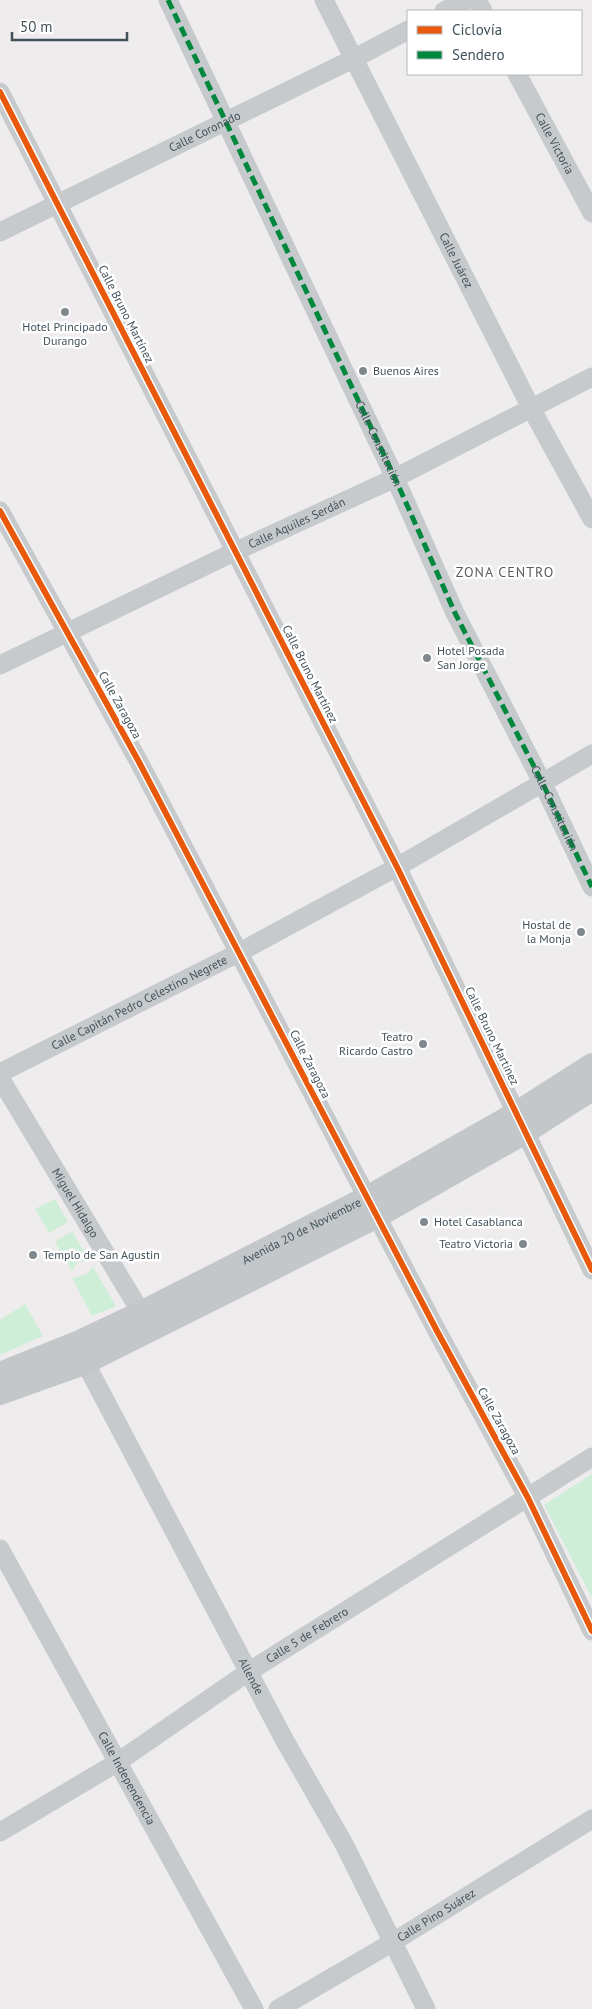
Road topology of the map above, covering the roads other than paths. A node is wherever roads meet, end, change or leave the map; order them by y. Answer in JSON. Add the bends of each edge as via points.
{"nodes":[{"id":1,"x":168,"y":0,"type":"edge"},
{"id":2,"x":324,"y":0,"type":"edge"},
{"id":3,"x":466,"y":0,"type":"edge"},
{"id":4,"x":446,"y":10,"type":"edge"},
{"id":5,"x":407,"y":31,"type":"edge"},
{"id":6,"x":355,"y":58,"type":"junction"},
{"id":7,"x":518,"y":75,"type":"edge"},
{"id":8,"x":0,"y":92,"type":"edge"},
{"id":9,"x":225,"y":121,"type":"junction"},
{"id":10,"x":57,"y":203,"type":"junction"},
{"id":11,"x":592,"y":213,"type":"edge"},
{"id":12,"x":0,"y":232,"type":"edge"},
{"id":13,"x":592,"y":377,"type":"edge"},
{"id":14,"x":532,"y":408,"type":"junction"},
{"id":15,"x":394,"y":478,"type":"junction"},
{"id":16,"x":0,"y":511,"type":"edge"},
{"id":17,"x":592,"y":519,"type":"edge"},
{"id":18,"x":234,"y":552,"type":"junction"},
{"id":19,"x":67,"y":633,"type":"junction"},
{"id":20,"x":0,"y":665,"type":"edge"},
{"id":21,"x":592,"y":754,"type":"edge"},
{"id":22,"x":543,"y":784,"type":"junction"},
{"id":23,"x":397,"y":867,"type":"junction"},
{"id":24,"x":592,"y":887,"type":"edge"},
{"id":25,"x":240,"y":952,"type":"junction"},
{"id":26,"x":592,"y":1065,"type":"edge"},
{"id":27,"x":0,"y":1073,"type":"edge"},
{"id":28,"x":0,"y":1078,"type":"edge"},
{"id":29,"x":592,"y":1089,"type":"edge"},
{"id":30,"x":521,"y":1122,"type":"junction"},
{"id":31,"x":372,"y":1207,"type":"junction"},
{"id":32,"x":592,"y":1270,"type":"edge"},
{"id":33,"x":146,"y":1321,"type":"junction"},
{"id":34,"x":80,"y":1354,"type":"junction"},
{"id":35,"x":0,"y":1374,"type":"edge"},
{"id":36,"x":0,"y":1393,"type":"edge"},
{"id":37,"x":592,"y":1457,"type":"edge"},
{"id":38,"x":528,"y":1498,"type":"junction"},
{"id":39,"x":0,"y":1549,"type":"edge"},
{"id":40,"x":592,"y":1631,"type":"edge"},
{"id":41,"x":248,"y":1672,"type":"junction"},
{"id":42,"x":118,"y":1762,"type":"junction"},
{"id":43,"x":592,"y":1819,"type":"edge"},
{"id":44,"x":0,"y":1832,"type":"edge"},
{"id":45,"x":393,"y":1942,"type":"junction"},
{"id":46,"x":254,"y":2009,"type":"edge"},
{"id":47,"x":278,"y":2009,"type":"edge"},
{"id":48,"x":426,"y":2009,"type":"edge"}],
"edges":[{"from":1,"to":9,"type":"street","name":"Calle Constitución"},
{"from":2,"to":6,"type":"street","name":"Calle Juárez"},
{"from":3,"to":4,"type":"street"},
{"from":5,"to":6,"type":"street","name":"Calle Coronado"},
{"from":6,"to":9,"type":"street","name":"Calle Coronado"},
{"from":6,"to":14,"type":"street","name":"Calle Juárez"},
{"from":7,"to":11,"type":"street","name":"Calle Victoria"},
{"from":8,"to":10,"type":"street","name":"Calle Bruno Martínez"},
{"from":9,"to":10,"type":"street","name":"Calle Coronado"},
{"from":9,"to":15,"type":"street","name":"Calle Constitución"},
{"from":10,"to":12,"type":"street","name":"Calle Coronado"},
{"from":10,"to":18,"type":"street","name":"Calle Bruno Martínez"},
{"from":13,"to":14,"type":"street","name":"Calle Aquiles Serdán"},
{"from":14,"to":15,"type":"street","name":"Calle Aquiles Serdán"},
{"from":14,"to":17,"type":"street","name":"Calle Juárez"},
{"from":15,"to":18,"type":"street","name":"Calle Aquiles Serdán"},
{"from":15,"to":22,"type":"street","name":"Calle Constitución","via":[[455,613]]},
{"from":16,"to":19,"type":"street","name":"Calle Zaragoza"},
{"from":18,"to":19,"type":"street","name":"Calle Aquiles Serdán"},
{"from":18,"to":23,"type":"street","name":"Calle Bruno Martínez"},
{"from":19,"to":20,"type":"street","name":"Calle Aquiles Serdán"},
{"from":19,"to":25,"type":"street","name":"Calle Zaragoza"},
{"from":21,"to":22,"type":"street","name":"Calle Capitán Pedro Celestino Negrete"},
{"from":22,"to":23,"type":"street","name":"Calle Capitán Pedro Celestino Negrete"},
{"from":22,"to":24,"type":"street","name":"Calle Constitución"},
{"from":23,"to":25,"type":"street","name":"Calle Capitán Pedro Celestino Negrete"},
{"from":23,"to":30,"type":"street","name":"Calle Bruno Martínez"},
{"from":25,"to":27,"type":"street","name":"Calle Capitán Pedro Celestino Negrete"},
{"from":25,"to":31,"type":"street","name":"Calle Zaragoza"},
{"from":26,"to":30,"type":"main road","name":"Avenida 20 de Noviembre"},
{"from":28,"to":33,"type":"street","name":"Miguel Hidalgo"},
{"from":29,"to":30,"type":"main road","name":"Avenida 20 de Noviembre"},
{"from":30,"to":31,"type":"main road","name":"Avenida 20 de Noviembre"},
{"from":30,"to":32,"type":"street","name":"Calle Bruno Martínez"},
{"from":31,"to":33,"type":"main road","name":"Avenida 20 de Noviembre"},
{"from":31,"to":38,"type":"street","name":"Calle Zaragoza"},
{"from":33,"to":34,"type":"main road","name":"Avenida 20 de Noviembre"},
{"from":34,"to":35,"type":"main road","name":"Avenida 20 de Noviembre"},
{"from":34,"to":36,"type":"main road","name":"Avenida 20 de Noviembre"},
{"from":34,"to":41,"type":"street","name":"Allende"},
{"from":37,"to":38,"type":"street","name":"Calle 5 de Febrero"},
{"from":38,"to":40,"type":"street","name":"Calle Zaragoza"},
{"from":38,"to":41,"type":"street","name":"Calle 5 de Febrero"},
{"from":39,"to":42,"type":"street","name":"Calle Independencia"},
{"from":41,"to":42,"type":"street","name":"Calle 5 de Febrero"},
{"from":41,"to":45,"type":"street","name":"Allende","via":[[344,1844]]},
{"from":42,"to":44,"type":"street","name":"Calle 5 de Febrero"},
{"from":42,"to":46,"type":"street","name":"Calle Independencia"},
{"from":43,"to":45,"type":"street","name":"Calle Pino Suárez"},
{"from":45,"to":47,"type":"street","name":"Calle Pino Suárez"},
{"from":45,"to":48,"type":"street","name":"Allende"}]}
